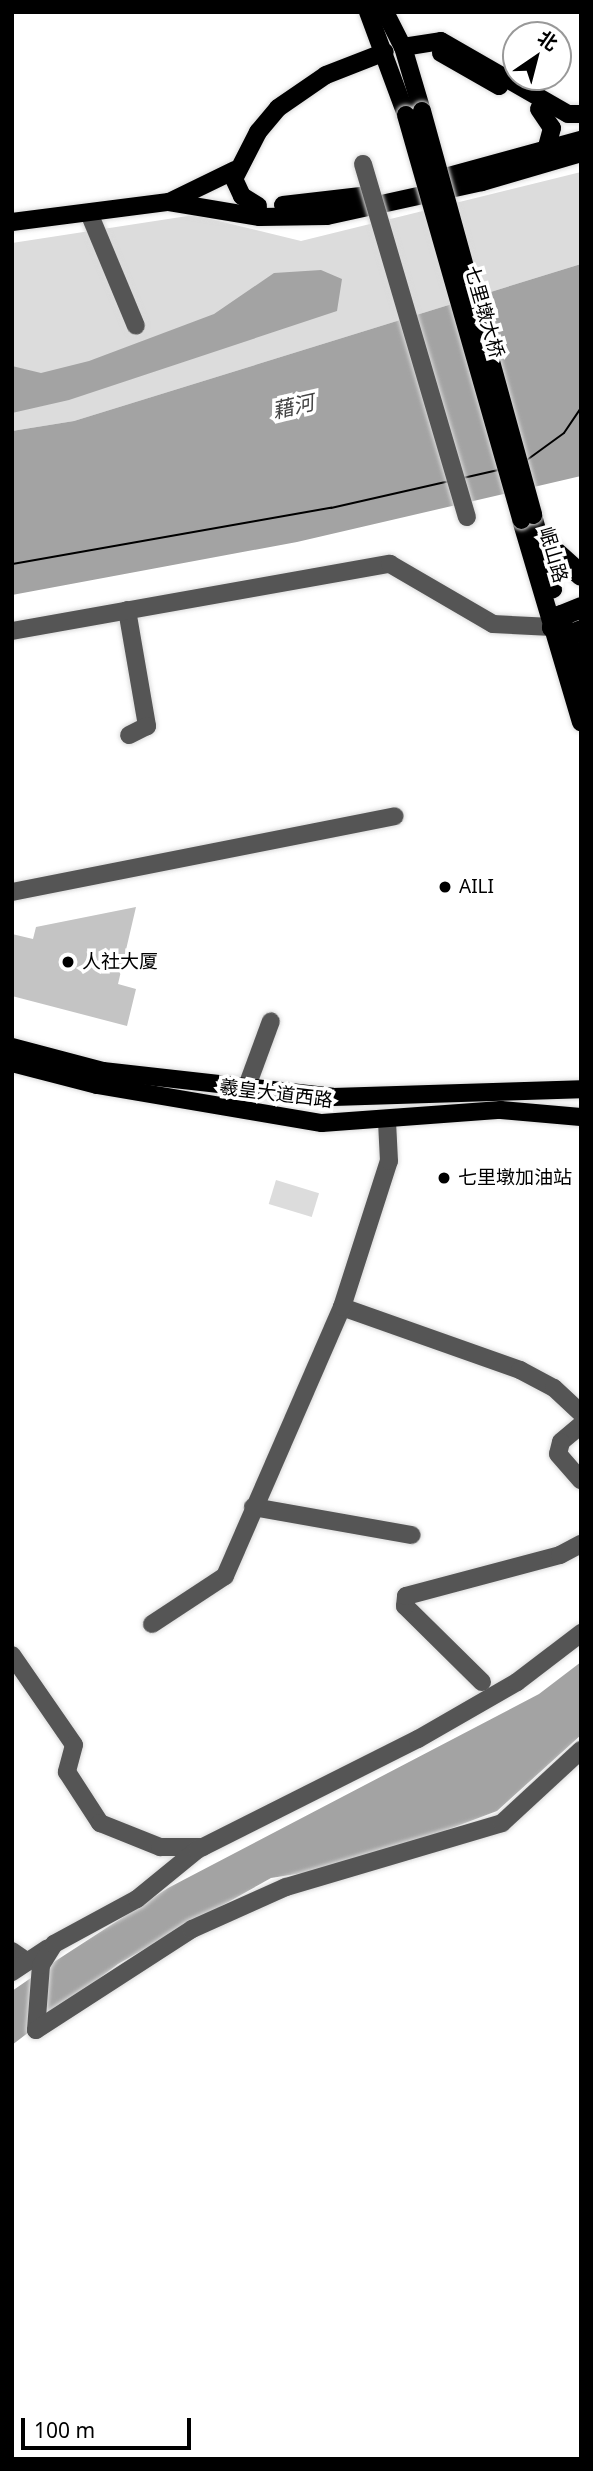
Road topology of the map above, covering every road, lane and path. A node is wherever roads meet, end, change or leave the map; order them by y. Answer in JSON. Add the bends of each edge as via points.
{"nodes":[{"id":1,"x":368,"y":12,"type":"edge"},
{"id":2,"x":385,"y":12,"type":"edge"},
{"id":3,"x":403,"y":47,"type":"junction"},
{"id":4,"x":385,"y":52,"type":"junction"},
{"id":5,"x":539,"y":109,"type":"junction"},
{"id":6,"x":414,"y":113,"type":"junction"},
{"id":7,"x":581,"y":114,"type":"edge"},
{"id":8,"x":581,"y":126,"type":"edge"},
{"id":9,"x":581,"y":140,"type":"edge"},
{"id":10,"x":546,"y":151,"type":"junction"},
{"id":11,"x":581,"y":153,"type":"edge"},
{"id":12,"x":363,"y":163,"type":"dead end"},
{"id":13,"x":235,"y":170,"type":"junction"},
{"id":14,"x":175,"y":199,"type":"junction"},
{"id":15,"x":258,"y":206,"type":"junction"},
{"id":16,"x":89,"y":213,"type":"junction"},
{"id":17,"x":12,"y":222,"type":"edge"},
{"id":18,"x":136,"y":326,"type":"dead end"},
{"id":19,"x":467,"y":517,"type":"dead end"},
{"id":20,"x":527,"y":517,"type":"junction"},
{"id":21,"x":540,"y":538,"type":"junction"},
{"id":22,"x":581,"y":575,"type":"edge"},
{"id":23,"x":581,"y":607,"type":"edge"},
{"id":24,"x":127,"y":610,"type":"junction"},
{"id":25,"x":565,"y":627,"type":"edge"},
{"id":26,"x":12,"y":631,"type":"edge"},
{"id":27,"x":581,"y":679,"type":"edge"},
{"id":28,"x":581,"y":722,"type":"edge"},
{"id":29,"x":129,"y":735,"type":"dead end"},
{"id":30,"x":395,"y":816,"type":"dead end"},
{"id":31,"x":12,"y":892,"type":"edge"},
{"id":32,"x":271,"y":1021,"type":"dead end"},
{"id":33,"x":12,"y":1047,"type":"edge"},
{"id":34,"x":12,"y":1063,"type":"edge"},
{"id":35,"x":246,"y":1089,"type":"junction"},
{"id":36,"x":581,"y":1090,"type":"edge"},
{"id":37,"x":581,"y":1117,"type":"edge"},
{"id":38,"x":387,"y":1121,"type":"junction"},
{"id":39,"x":342,"y":1307,"type":"junction"},
{"id":40,"x":581,"y":1413,"type":"edge"},
{"id":41,"x":581,"y":1425,"type":"edge"},
{"id":42,"x":581,"y":1480,"type":"edge"},
{"id":43,"x":253,"y":1507,"type":"junction"},
{"id":44,"x":412,"y":1535,"type":"dead end"},
{"id":45,"x":581,"y":1544,"type":"edge"},
{"id":46,"x":152,"y":1624,"type":"dead end"},
{"id":47,"x":581,"y":1633,"type":"edge"},
{"id":48,"x":12,"y":1655,"type":"edge"},
{"id":49,"x":482,"y":1682,"type":"dead end"},
{"id":50,"x":581,"y":1750,"type":"edge"},
{"id":51,"x":202,"y":1847,"type":"junction"},
{"id":52,"x":21,"y":1963,"type":"edge"}],
"edges":[{"from":1,"to":4,"type":"main road"},
{"from":2,"to":3,"type":"main road"},
{"from":3,"to":5,"type":"main road","via":[[439,52]]},
{"from":3,"to":6,"type":"main road"},
{"from":3,"to":7,"type":"main road","via":[[441,41],[568,114]]},
{"from":4,"to":6,"type":"main road"},
{"from":4,"to":13,"type":"main road","via":[[326,75],[278,108]]},
{"from":5,"to":8,"type":"main road"},
{"from":5,"to":10,"type":"main road","via":[[552,128]]},
{"from":6,"to":20,"type":"main road","name":"七里墩大桥","bridge":true},
{"from":9,"to":10,"type":"main road"},
{"from":10,"to":15,"type":"main road","via":[[400,190],[326,204]]},
{"from":11,"to":14,"type":"main road","via":[[482,182],[327,216],[260,217]]},
{"from":12,"to":19,"type":"street","bridge":true},
{"from":13,"to":14,"type":"main road"},
{"from":13,"to":15,"type":"main road","via":[[237,188]]},
{"from":14,"to":15,"type":"main road"},
{"from":14,"to":16,"type":"main road"},
{"from":16,"to":17,"type":"main road"},
{"from":16,"to":18,"type":"street"},
{"from":20,"to":21,"type":"main road","name":"岷山路"},
{"from":20,"to":25,"type":"main road","name":"岷山路"},
{"from":21,"to":22,"type":"highway"},
{"from":21,"to":25,"type":"main road","name":"岷山路"},
{"from":23,"to":25,"type":"highway"},
{"from":24,"to":25,"type":"street","via":[[390,564],[493,624]]},
{"from":24,"to":26,"type":"street"},
{"from":24,"to":29,"type":"street","via":[[147,726]]},
{"from":25,"to":27,"type":"main road","name":"岷山路"},
{"from":25,"to":28,"type":"main road","name":"岷山路"},
{"from":30,"to":31,"type":"street"},
{"from":32,"to":35,"type":"street"},
{"from":33,"to":35,"type":"main road","name":"羲皇大道西路","via":[[103,1071]]},
{"from":34,"to":38,"type":"main road","name":"羲皇大道西路","via":[[257,1116],[322,1123]]},
{"from":35,"to":36,"type":"main road","name":"羲皇大道西路","via":[[333,1097]]},
{"from":37,"to":38,"type":"main road","name":"羲皇大道西路","via":[[501,1110]]},
{"from":38,"to":39,"type":"street","via":[[389,1161]]},
{"from":39,"to":40,"type":"street","via":[[520,1370],[554,1388]]},
{"from":39,"to":43,"type":"street"},
{"from":41,"to":42,"type":"street","via":[[561,1442],[558,1454]]},
{"from":43,"to":44,"type":"street"},
{"from":43,"to":46,"type":"street","via":[[225,1576]]},
{"from":45,"to":49,"type":"street","via":[[561,1555],[406,1596],[405,1606]]},
{"from":47,"to":51,"type":"street","via":[[517,1682],[418,1740]]},
{"from":48,"to":51,"type":"street","via":[[74,1745],[67,1772],[100,1823],[160,1847]]},
{"from":50,"to":52,"type":"street","via":[[502,1823],[286,1887],[192,1929],[36,2030]]},
{"from":51,"to":52,"type":"street","via":[[137,1899]]}]}
